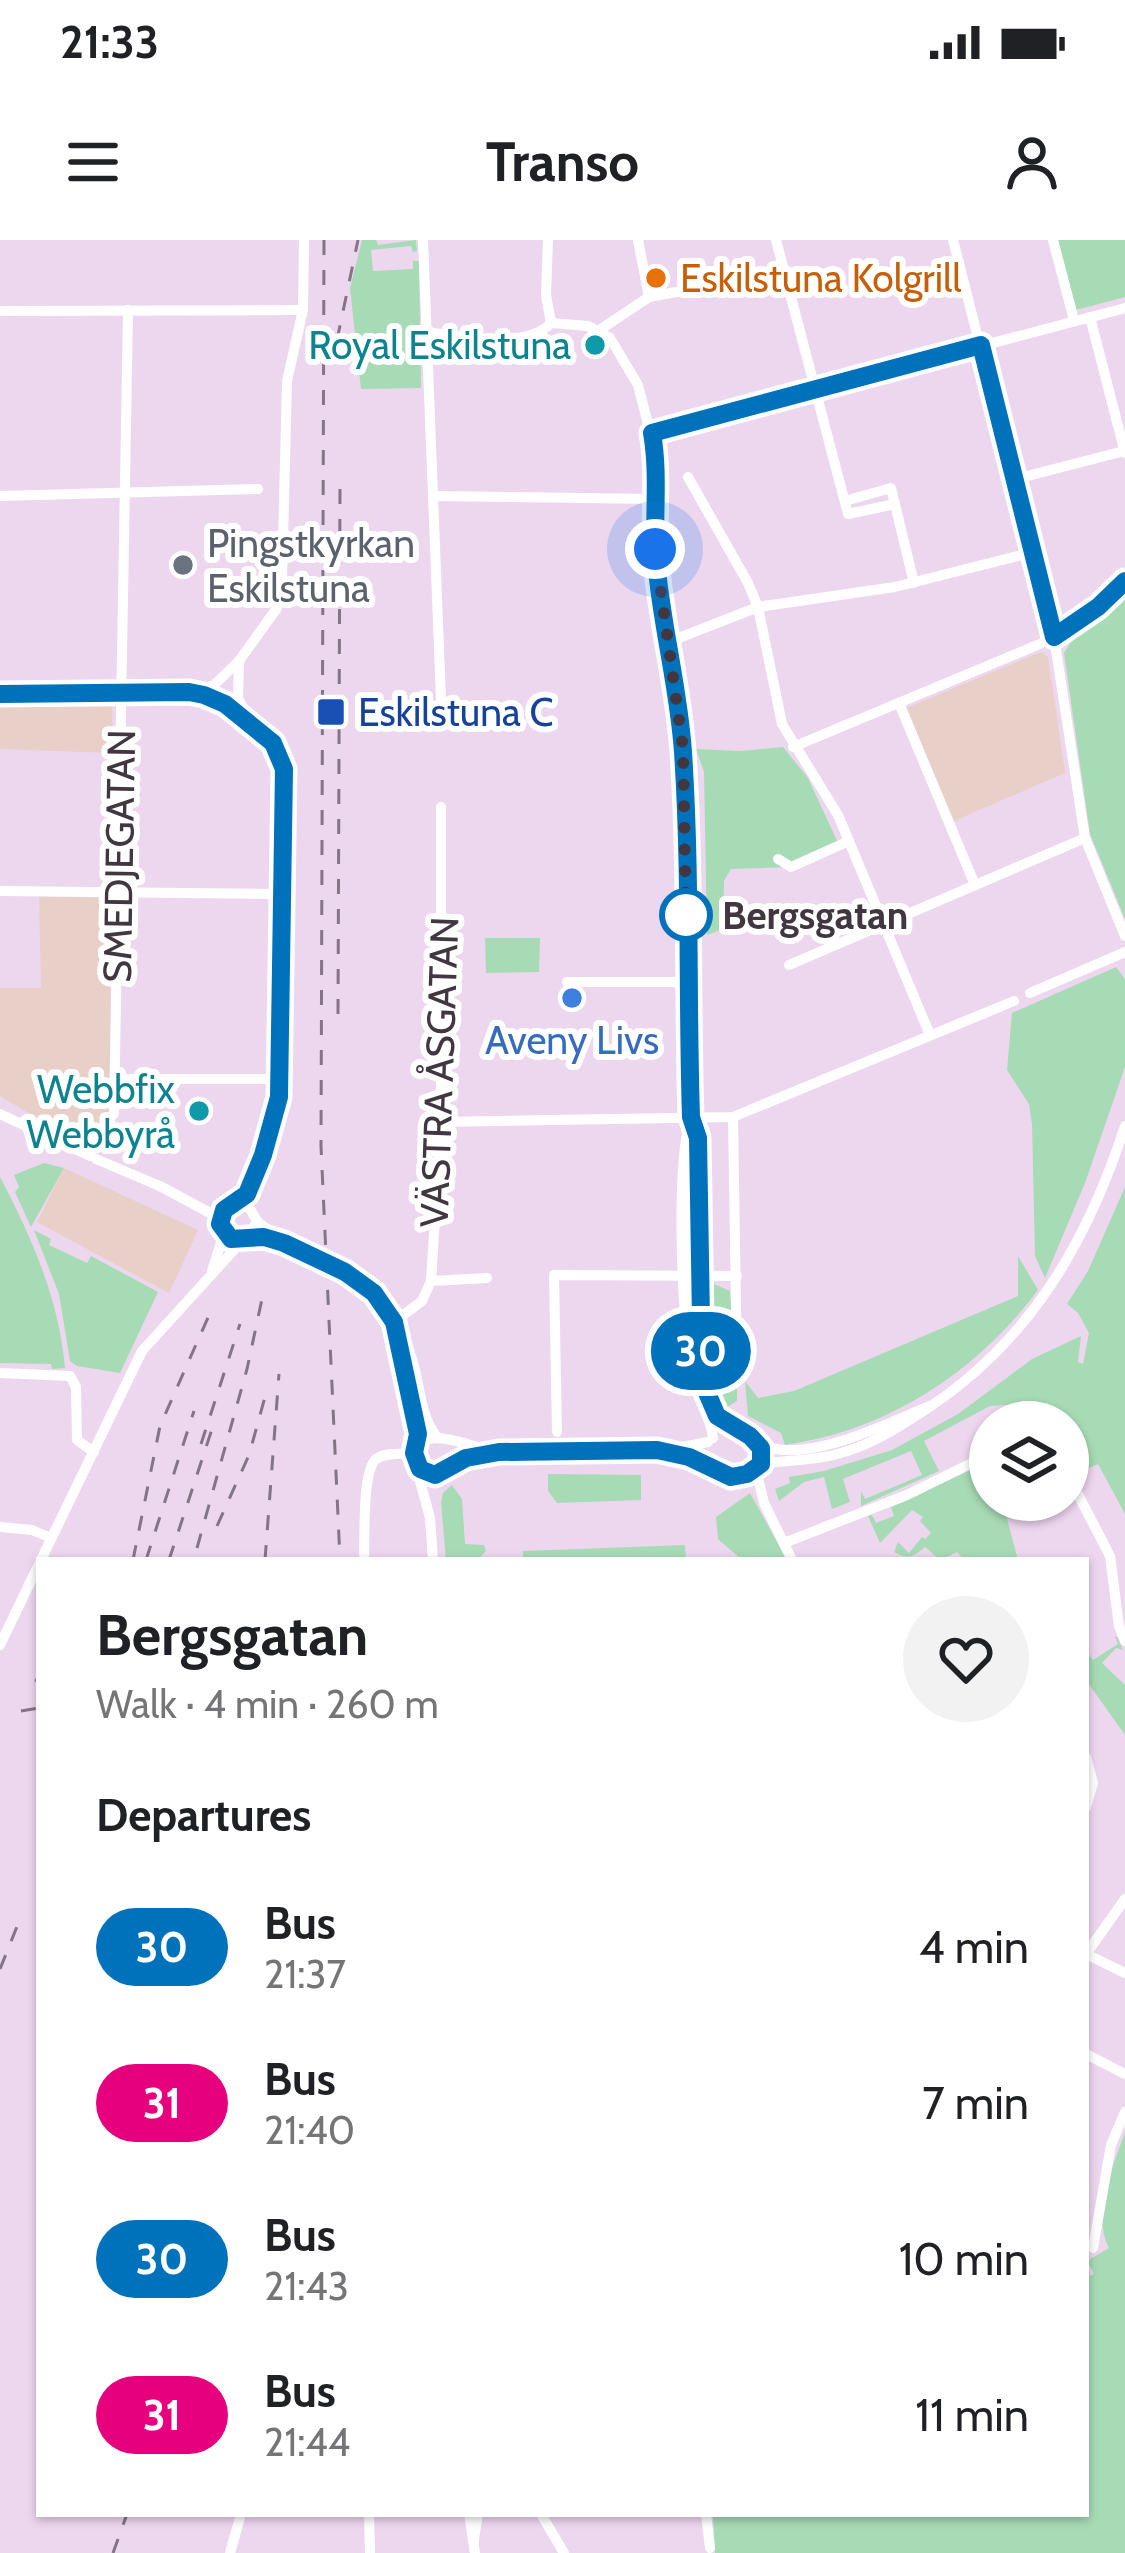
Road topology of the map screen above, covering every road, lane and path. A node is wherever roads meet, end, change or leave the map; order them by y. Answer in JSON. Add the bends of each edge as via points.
{"nodes":[{"id":1,"x":304,"y":240,"type":"edge"},
{"id":2,"x":423,"y":240,"type":"edge"},
{"id":3,"x":548,"y":240,"type":"edge"},
{"id":4,"x":638,"y":240,"type":"edge"},
{"id":5,"x":776,"y":240,"type":"edge"},
{"id":6,"x":953,"y":240,"type":"edge"},
{"id":7,"x":1053,"y":240,"type":"edge"},
{"id":8,"x":784,"y":272,"type":"junction"},
{"id":9,"x":649,"y":297,"type":"junction"},
{"id":10,"x":1125,"y":308,"type":"edge"},
{"id":11,"x":128,"y":310,"type":"junction"},
{"id":12,"x":303,"y":310,"type":"junction"},
{"id":13,"x":0,"y":311,"type":"edge"},
{"id":14,"x":1090,"y":317,"type":"junction"},
{"id":15,"x":1074,"y":320,"type":"junction"},
{"id":16,"x":551,"y":323,"type":"junction"},
{"id":17,"x":598,"y":331,"type":"junction"},
{"id":18,"x":427,"y":332,"type":"junction"},
{"id":19,"x":981,"y":345,"type":"junction"},
{"id":20,"x":814,"y":390,"type":"junction"},
{"id":21,"x":652,"y":433,"type":"junction"},
{"id":22,"x":1125,"y":452,"type":"edge"},
{"id":23,"x":688,"y":478,"type":"dead end"},
{"id":24,"x":1016,"y":479,"type":"junction"},
{"id":25,"x":258,"y":489,"type":"dead end"},
{"id":26,"x":124,"y":493,"type":"junction"},
{"id":27,"x":0,"y":496,"type":"edge"},
{"id":28,"x":433,"y":496,"type":"junction"},
{"id":29,"x":656,"y":499,"type":"junction"},
{"id":30,"x":1034,"y":552,"type":"junction"},
{"id":31,"x":1125,"y":581,"type":"edge"},
{"id":32,"x":914,"y":584,"type":"junction"},
{"id":33,"x":758,"y":607,"type":"junction"},
{"id":34,"x":1054,"y":637,"type":"junction"},
{"id":35,"x":666,"y":643,"type":"junction"},
{"id":36,"x":239,"y":661,"type":"junction"},
{"id":37,"x":217,"y":683,"type":"junction"},
{"id":38,"x":238,"y":691,"type":"junction"},
{"id":39,"x":189,"y":692,"type":"junction"},
{"id":40,"x":0,"y":694,"type":"edge"},
{"id":41,"x":121,"y":694,"type":"junction"},
{"id":42,"x":221,"y":702,"type":"junction"},
{"id":43,"x":899,"y":703,"type":"junction"},
{"id":44,"x":250,"y":723,"type":"junction"},
{"id":45,"x":442,"y":725,"type":"dead end"},
{"id":46,"x":793,"y":747,"type":"junction"},
{"id":47,"x":441,"y":807,"type":"dead end"},
{"id":48,"x":1085,"y":838,"type":"junction"},
{"id":49,"x":849,"y":841,"type":"junction"},
{"id":50,"x":778,"y":860,"type":"dead end"},
{"id":51,"x":975,"y":885,"type":"junction"},
{"id":52,"x":0,"y":891,"type":"edge"},
{"id":53,"x":119,"y":893,"type":"junction"},
{"id":54,"x":283,"y":894,"type":"junction"},
{"id":55,"x":884,"y":924,"type":"junction"},
{"id":56,"x":1125,"y":936,"type":"edge"},
{"id":57,"x":1125,"y":952,"type":"edge"},
{"id":58,"x":789,"y":964,"type":"dead end"},
{"id":59,"x":567,"y":982,"type":"dead end"},
{"id":60,"x":687,"y":982,"type":"junction"},
{"id":61,"x":1030,"y":993,"type":"dead end"},
{"id":62,"x":1014,"y":1001,"type":"dead end"},
{"id":63,"x":930,"y":1035,"type":"junction"},
{"id":64,"x":116,"y":1079,"type":"junction"},
{"id":65,"x":281,"y":1079,"type":"junction"},
{"id":66,"x":0,"y":1114,"type":"edge"},
{"id":67,"x":114,"y":1114,"type":"dead end"},
{"id":68,"x":691,"y":1117,"type":"junction"},
{"id":69,"x":733,"y":1117,"type":"junction"},
{"id":70,"x":441,"y":1122,"type":"junction"},
{"id":71,"x":1123,"y":1135,"type":"edge"},
{"id":72,"x":263,"y":1155,"type":"junction"},
{"id":73,"x":160,"y":1186,"type":"junction"},
{"id":74,"x":233,"y":1205,"type":"junction"},
{"id":75,"x":255,"y":1216,"type":"junction"},
{"id":76,"x":222,"y":1229,"type":"junction"},
{"id":77,"x":245,"y":1239,"type":"junction"},
{"id":78,"x":284,"y":1243,"type":"junction"},
{"id":79,"x":699,"y":1276,"type":"junction"},
{"id":80,"x":737,"y":1276,"type":"junction"},
{"id":81,"x":685,"y":1277,"type":"junction"},
{"id":82,"x":487,"y":1278,"type":"dead end"},
{"id":83,"x":208,"y":1280,"type":"junction"},
{"id":84,"x":431,"y":1281,"type":"junction"},
{"id":85,"x":394,"y":1322,"type":"junction"},
{"id":86,"x":737,"y":1372,"type":"dead end"},
{"id":87,"x":0,"y":1373,"type":"edge"},
{"id":88,"x":930,"y":1406,"type":"junction"},
{"id":89,"x":736,"y":1431,"type":"junction"},
{"id":90,"x":557,"y":1432,"type":"dead end"},
{"id":91,"x":442,"y":1439,"type":"junction"},
{"id":92,"x":710,"y":1440,"type":"junction"},
{"id":93,"x":757,"y":1442,"type":"junction"},
{"id":94,"x":417,"y":1448,"type":"junction"},
{"id":95,"x":657,"y":1450,"type":"junction"},
{"id":96,"x":94,"y":1451,"type":"junction"},
{"id":97,"x":499,"y":1452,"type":"junction"},
{"id":98,"x":451,"y":1464,"type":"junction"},
{"id":99,"x":969,"y":1464,"type":"edge"},
{"id":100,"x":708,"y":1466,"type":"junction"},
{"id":101,"x":758,"y":1467,"type":"junction"},
{"id":102,"x":420,"y":1469,"type":"junction"},
{"id":103,"x":435,"y":1475,"type":"junction"},
{"id":104,"x":741,"y":1476,"type":"junction"},
{"id":105,"x":764,"y":1502,"type":"junction"},
{"id":106,"x":1089,"y":1511,"type":"edge"},
{"id":107,"x":430,"y":1518,"type":"junction"},
{"id":108,"x":0,"y":1527,"type":"edge"},
{"id":109,"x":51,"y":1538,"type":"junction"},
{"id":110,"x":784,"y":1543,"type":"junction"},
{"id":111,"x":42,"y":1557,"type":"edge"},
{"id":112,"x":364,"y":1557,"type":"edge"},
{"id":113,"x":433,"y":1557,"type":"edge"},
{"id":114,"x":791,"y":1557,"type":"edge"},
{"id":115,"x":36,"y":1570,"type":"edge"},
{"id":116,"x":1125,"y":1641,"type":"edge"},
{"id":117,"x":0,"y":1645,"type":"edge"},
{"id":118,"x":1125,"y":1900,"type":"edge"},
{"id":119,"x":1089,"y":1950,"type":"edge"},
{"id":120,"x":1089,"y":1955,"type":"edge"},
{"id":121,"x":1125,"y":1973,"type":"edge"},
{"id":122,"x":1089,"y":2056,"type":"edge"},
{"id":123,"x":1125,"y":2074,"type":"edge"},
{"id":124,"x":1125,"y":2112,"type":"edge"},
{"id":125,"x":1093,"y":2248,"type":"dead end"},
{"id":126,"x":240,"y":2517,"type":"edge"},
{"id":127,"x":369,"y":2517,"type":"edge"},
{"id":128,"x":473,"y":2517,"type":"edge"},
{"id":129,"x":543,"y":2517,"type":"edge"},
{"id":130,"x":706,"y":2517,"type":"edge"},
{"id":131,"x":710,"y":2548,"type":"dead end"},
{"id":132,"x":230,"y":2553,"type":"edge"},
{"id":133,"x":370,"y":2553,"type":"edge"},
{"id":134,"x":475,"y":2553,"type":"edge"},
{"id":135,"x":564,"y":2553,"type":"edge"}],
"edges":[{"from":1,"to":12,"type":"street"},
{"from":2,"to":18,"type":"street"},
{"from":3,"to":16,"type":"street"},
{"from":4,"to":9,"type":"street"},
{"from":5,"to":8,"type":"street"},
{"from":6,"to":19,"type":"street"},
{"from":7,"to":15,"type":"street"},
{"from":8,"to":9,"type":"street"},
{"from":8,"to":20,"type":"street"},
{"from":9,"to":17,"type":"street"},
{"from":10,"to":14,"type":"street"},
{"from":11,"to":12,"type":"street"},
{"from":11,"to":13,"type":"street"},
{"from":11,"to":26,"type":"street","name":"SMEDJEGATAN"},
{"from":12,"to":36,"type":"street","via":[[287,382],[281,597]]},
{"from":14,"to":15,"type":"street"},
{"from":14,"to":22,"type":"street"},
{"from":15,"to":19,"type":"street"},
{"from":16,"to":17,"type":"street"},
{"from":16,"to":18,"type":"street","via":[[531,336]]},
{"from":17,"to":21,"type":"street","via":[[638,386]]},
{"from":18,"to":28,"type":"street"},
{"from":19,"to":20,"type":"street"},
{"from":19,"to":24,"type":"street"},
{"from":20,"to":21,"type":"street"},
{"from":20,"to":32,"type":"street","via":[[845,501],[891,488]]},
{"from":21,"to":29,"type":"street"},
{"from":22,"to":24,"type":"street"},
{"from":23,"to":33,"type":"street"},
{"from":24,"to":30,"type":"street"},
{"from":25,"to":26,"type":"street"},
{"from":26,"to":27,"type":"street"},
{"from":26,"to":41,"type":"street","name":"SMEDJEGATAN"},
{"from":28,"to":29,"type":"street"},
{"from":28,"to":45,"type":"street"},
{"from":29,"to":35,"type":"street"},
{"from":30,"to":32,"type":"street"},
{"from":30,"to":34,"type":"street"},
{"from":31,"to":34,"type":"street"},
{"from":32,"to":33,"type":"street"},
{"from":33,"to":35,"type":"street"},
{"from":33,"to":46,"type":"street"},
{"from":34,"to":43,"type":"street"},
{"from":34,"to":48,"type":"street"},
{"from":35,"to":60,"type":"street","via":[[683,748]]},
{"from":36,"to":37,"type":"street"},
{"from":36,"to":38,"type":"street"},
{"from":37,"to":38,"type":"street","via":[[229,678]]},
{"from":37,"to":39,"type":"street"},
{"from":37,"to":42,"type":"street"},
{"from":38,"to":42,"type":"street"},
{"from":38,"to":44,"type":"street"},
{"from":39,"to":41,"type":"street"},
{"from":39,"to":42,"type":"street"},
{"from":40,"to":41,"type":"street"},
{"from":41,"to":53,"type":"street","name":"SMEDJEGATAN"},
{"from":42,"to":44,"type":"street"},
{"from":43,"to":46,"type":"street"},
{"from":43,"to":51,"type":"street"},
{"from":44,"to":54,"type":"street","via":[[278,750],[284,769]]},
{"from":46,"to":49,"type":"street"},
{"from":47,"to":70,"type":"street","name":"VÄSTRA ÅSGATAN"},
{"from":48,"to":51,"type":"street"},
{"from":48,"to":56,"type":"street"},
{"from":49,"to":50,"type":"street","via":[[791,867]]},
{"from":49,"to":55,"type":"street"},
{"from":51,"to":55,"type":"street"},
{"from":52,"to":53,"type":"street"},
{"from":53,"to":54,"type":"street"},
{"from":53,"to":64,"type":"street","name":"SMEDJEGATAN"},
{"from":54,"to":65,"type":"street"},
{"from":55,"to":58,"type":"street"},
{"from":55,"to":63,"type":"street"},
{"from":57,"to":61,"type":"street"},
{"from":59,"to":60,"type":"street"},
{"from":60,"to":68,"type":"street"},
{"from":62,"to":63,"type":"street"},
{"from":63,"to":69,"type":"street"},
{"from":64,"to":65,"type":"street"},
{"from":64,"to":67,"type":"street","name":"SMEDJEGATAN"},
{"from":65,"to":72,"type":"street"},
{"from":66,"to":73,"type":"street"},
{"from":68,"to":69,"type":"street"},
{"from":68,"to":70,"type":"street"},
{"from":68,"to":79,"type":"street"},
{"from":68,"to":81,"type":"street","via":[[684,1137]]},
{"from":69,"to":80,"type":"street"},
{"from":70,"to":84,"type":"street","name":"VÄSTRA ÅSGATAN"},
{"from":71,"to":88,"type":"street","via":[[1039,1306],[999,1352]]},
{"from":72,"to":74,"type":"street","via":[[247,1194]]},
{"from":72,"to":75,"type":"street"},
{"from":73,"to":74,"type":"street"},
{"from":73,"to":76,"type":"street","via":[[210,1213]]},
{"from":74,"to":75,"type":"street"},
{"from":74,"to":76,"type":"street"},
{"from":75,"to":77,"type":"street"},
{"from":75,"to":78,"type":"street"},
{"from":76,"to":77,"type":"street"},
{"from":76,"to":83,"type":"street"},
{"from":77,"to":78,"type":"street"},
{"from":77,"to":83,"type":"street"},
{"from":78,"to":85,"type":"street","via":[[361,1282]]},
{"from":79,"to":80,"type":"street"},
{"from":79,"to":81,"type":"street"},
{"from":79,"to":89,"type":"street","via":[[702,1381],[717,1416]]},
{"from":80,"to":86,"type":"street"},
{"from":81,"to":90,"type":"street","via":[[554,1275]]},
{"from":81,"to":92,"type":"street","via":[[692,1381]]},
{"from":82,"to":84,"type":"street"},
{"from":83,"to":96,"type":"street","via":[[148,1341]]},
{"from":84,"to":85,"type":"street","name":"VÄSTRA ÅSGATAN","via":[[422,1301]]},
{"from":85,"to":91,"type":"street","via":[[413,1360],[425,1421]]},
{"from":85,"to":94,"type":"street"},
{"from":87,"to":96,"type":"street","via":[[70,1376],[77,1440]]},
{"from":88,"to":93,"type":"street","via":[[804,1448]]},
{"from":88,"to":101,"type":"street","via":[[848,1451]]},
{"from":89,"to":92,"type":"street"},
{"from":89,"to":93,"type":"street"},
{"from":91,"to":94,"type":"street"},
{"from":91,"to":97,"type":"street"},
{"from":91,"to":98,"type":"street"},
{"from":92,"to":95,"type":"street"},
{"from":92,"to":100,"type":"street"},
{"from":93,"to":101,"type":"street"},
{"from":94,"to":102,"type":"street"},
{"from":94,"to":112,"type":"street","via":[[374,1461]]},
{"from":95,"to":97,"type":"street"},
{"from":95,"to":100,"type":"street"},
{"from":96,"to":109,"type":"street"},
{"from":97,"to":98,"type":"street"},
{"from":98,"to":103,"type":"street"},
{"from":99,"to":110,"type":"street"},
{"from":100,"to":104,"type":"street"},
{"from":101,"to":104,"type":"street"},
{"from":101,"to":105,"type":"street"},
{"from":102,"to":103,"type":"street"},
{"from":102,"to":107,"type":"street"},
{"from":103,"to":107,"type":"street"},
{"from":104,"to":105,"type":"street"},
{"from":105,"to":110,"type":"street"},
{"from":106,"to":116,"type":"street","via":[[1110,1556]]},
{"from":107,"to":113,"type":"street"},
{"from":108,"to":109,"type":"street"},
{"from":109,"to":111,"type":"street"},
{"from":110,"to":114,"type":"street"},
{"from":115,"to":117,"type":"street"},
{"from":118,"to":119,"type":"street"},
{"from":120,"to":121,"type":"street"},
{"from":122,"to":123,"type":"street"},
{"from":124,"to":125,"type":"street","via":[[1111,2145]]},
{"from":126,"to":132,"type":"street"},
{"from":127,"to":133,"type":"street"},
{"from":128,"to":134,"type":"street"},
{"from":129,"to":135,"type":"street"},
{"from":130,"to":131,"type":"street"}]}
